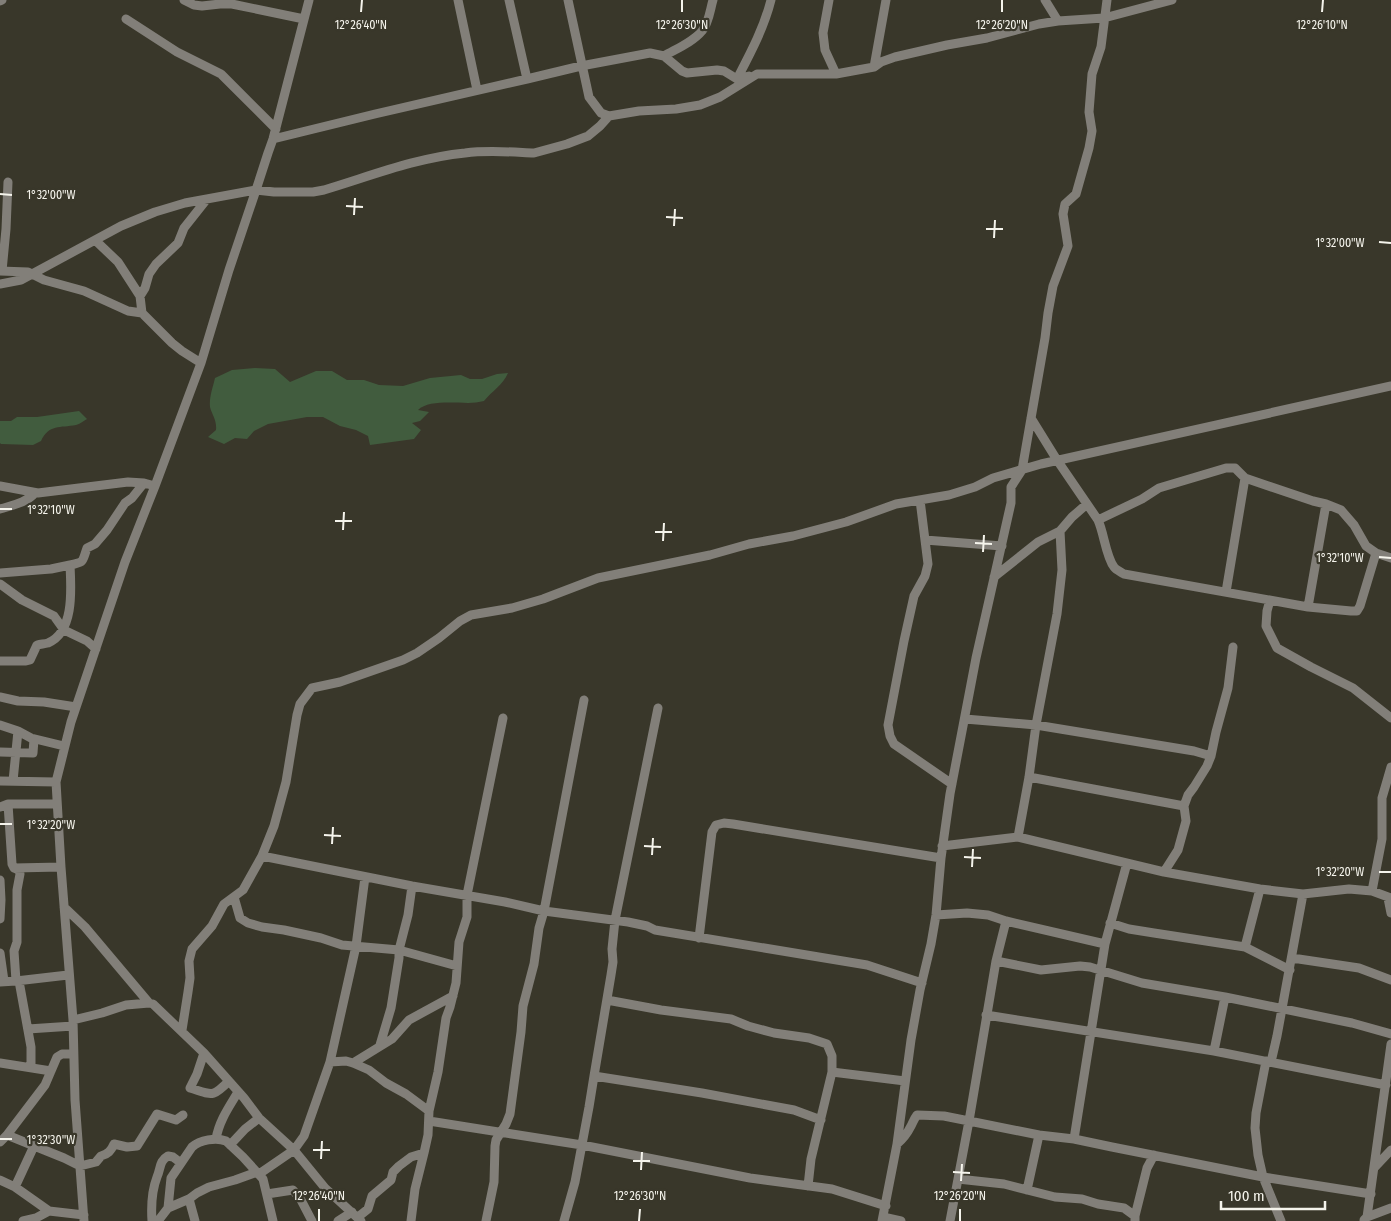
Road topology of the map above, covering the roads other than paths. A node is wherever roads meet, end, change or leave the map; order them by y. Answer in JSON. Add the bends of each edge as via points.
{"nodes":[{"id":1,"x":184,"y":0,"type":"edge"},
{"id":2,"x":309,"y":0,"type":"edge"},
{"id":3,"x":458,"y":0,"type":"edge"},
{"id":4,"x":509,"y":0,"type":"edge"},
{"id":5,"x":568,"y":0,"type":"edge"},
{"id":6,"x":713,"y":0,"type":"edge"},
{"id":7,"x":772,"y":0,"type":"edge"},
{"id":8,"x":829,"y":0,"type":"edge"},
{"id":9,"x":886,"y":0,"type":"edge"},
{"id":10,"x":1045,"y":0,"type":"edge"},
{"id":11,"x":1107,"y":0,"type":"edge"},
{"id":12,"x":1172,"y":0,"type":"edge"},
{"id":13,"x":1104,"y":18,"type":"junction"},
{"id":14,"x":126,"y":19,"type":"dead end"},
{"id":15,"x":304,"y":19,"type":"junction"},
{"id":16,"x":1058,"y":21,"type":"junction"},
{"id":17,"x":664,"y":56,"type":"junction"},
{"id":18,"x":581,"y":66,"type":"junction"},
{"id":19,"x":874,"y":67,"type":"junction"},
{"id":20,"x":758,"y":74,"type":"junction"},
{"id":21,"x":836,"y":74,"type":"junction"},
{"id":22,"x":527,"y":79,"type":"junction"},
{"id":23,"x":737,"y":79,"type":"junction"},
{"id":24,"x":477,"y":90,"type":"junction"},
{"id":25,"x":609,"y":116,"type":"junction"},
{"id":26,"x":276,"y":129,"type":"junction"},
{"id":27,"x":273,"y":139,"type":"junction"},
{"id":28,"x":8,"y":182,"type":"dead end"},
{"id":29,"x":256,"y":190,"type":"junction"},
{"id":30,"x":206,"y":199,"type":"junction"},
{"id":31,"x":96,"y":240,"type":"junction"},
{"id":32,"x":1,"y":271,"type":"edge"},
{"id":33,"x":31,"y":274,"type":"junction"},
{"id":34,"x":0,"y":284,"type":"edge"},
{"id":35,"x":140,"y":296,"type":"junction"},
{"id":36,"x":142,"y":313,"type":"junction"},
{"id":37,"x":201,"y":363,"type":"junction"},
{"id":38,"x":1391,"y":386,"type":"edge"},
{"id":39,"x":1031,"y":418,"type":"junction"},
{"id":40,"x":1057,"y":460,"type":"junction"},
{"id":41,"x":1022,"y":470,"type":"junction"},
{"id":42,"x":1245,"y":478,"type":"junction"},
{"id":43,"x":144,"y":483,"type":"junction"},
{"id":44,"x":0,"y":486,"type":"edge"},
{"id":45,"x":155,"y":486,"type":"junction"},
{"id":46,"x":35,"y":492,"type":"junction"},
{"id":47,"x":920,"y":500,"type":"junction"},
{"id":48,"x":1087,"y":504,"type":"junction"},
{"id":49,"x":1326,"y":504,"type":"junction"},
{"id":50,"x":0,"y":509,"type":"edge"},
{"id":51,"x":1098,"y":520,"type":"junction"},
{"id":52,"x":1060,"y":531,"type":"junction"},
{"id":53,"x":925,"y":540,"type":"junction"},
{"id":54,"x":1002,"y":546,"type":"junction"},
{"id":55,"x":1376,"y":553,"type":"junction"},
{"id":56,"x":1391,"y":558,"type":"edge"},
{"id":57,"x":70,"y":565,"type":"junction"},
{"id":58,"x":0,"y":573,"type":"edge"},
{"id":59,"x":994,"y":577,"type":"junction"},
{"id":60,"x":0,"y":584,"type":"edge"},
{"id":61,"x":1226,"y":592,"type":"junction"},
{"id":62,"x":1270,"y":600,"type":"junction"},
{"id":63,"x":1308,"y":607,"type":"junction"},
{"id":64,"x":64,"y":630,"type":"junction"},
{"id":65,"x":1233,"y":647,"type":"dead end"},
{"id":66,"x":96,"y":649,"type":"junction"},
{"id":67,"x":0,"y":661,"type":"edge"},
{"id":68,"x":0,"y":697,"type":"edge"},
{"id":69,"x":584,"y":700,"type":"dead end"},
{"id":70,"x":76,"y":707,"type":"junction"},
{"id":71,"x":658,"y":708,"type":"dead end"},
{"id":72,"x":503,"y":718,"type":"dead end"},
{"id":73,"x":1391,"y":718,"type":"edge"},
{"id":74,"x":965,"y":719,"type":"junction"},
{"id":75,"x":0,"y":725,"type":"edge"},
{"id":76,"x":1036,"y":725,"type":"junction"},
{"id":77,"x":18,"y":731,"type":"junction"},
{"id":78,"x":34,"y":739,"type":"junction"},
{"id":79,"x":64,"y":746,"type":"junction"},
{"id":80,"x":0,"y":752,"type":"edge"},
{"id":81,"x":15,"y":753,"type":"junction"},
{"id":82,"x":1211,"y":756,"type":"junction"},
{"id":83,"x":1391,"y":767,"type":"edge"},
{"id":84,"x":1028,"y":778,"type":"junction"},
{"id":85,"x":0,"y":781,"type":"edge"},
{"id":86,"x":13,"y":781,"type":"junction"},
{"id":87,"x":56,"y":782,"type":"junction"},
{"id":88,"x":952,"y":784,"type":"junction"},
{"id":89,"x":56,"y":804,"type":"junction"},
{"id":90,"x":4,"y":805,"type":"edge"},
{"id":91,"x":1184,"y":806,"type":"junction"},
{"id":92,"x":1018,"y":837,"type":"junction"},
{"id":93,"x":1386,"y":840,"type":"edge"},
{"id":94,"x":942,"y":846,"type":"junction"},
{"id":95,"x":262,"y":856,"type":"junction"},
{"id":96,"x":941,"y":858,"type":"junction"},
{"id":97,"x":1127,"y":863,"type":"junction"},
{"id":98,"x":61,"y":867,"type":"junction"},
{"id":99,"x":14,"y":868,"type":"junction"},
{"id":100,"x":1164,"y":872,"type":"junction"},
{"id":101,"x":364,"y":877,"type":"junction"},
{"id":102,"x":0,"y":880,"type":"edge"},
{"id":103,"x":412,"y":886,"type":"junction"},
{"id":104,"x":1260,"y":889,"type":"junction"},
{"id":105,"x":1372,"y":891,"type":"junction"},
{"id":106,"x":1303,"y":894,"type":"junction"},
{"id":107,"x":467,"y":895,"type":"junction"},
{"id":108,"x":234,"y":897,"type":"junction"},
{"id":109,"x":1389,"y":898,"type":"edge"},
{"id":110,"x":64,"y":906,"type":"junction"},
{"id":111,"x":544,"y":911,"type":"junction"},
{"id":112,"x":1391,"y":914,"type":"edge"},
{"id":113,"x":936,"y":915,"type":"junction"},
{"id":114,"x":0,"y":920,"type":"edge"},
{"id":115,"x":615,"y":920,"type":"junction"},
{"id":116,"x":1006,"y":921,"type":"junction"},
{"id":117,"x":1110,"y":923,"type":"junction"},
{"id":118,"x":699,"y":938,"type":"junction"},
{"id":119,"x":1105,"y":944,"type":"junction"},
{"id":120,"x":356,"y":946,"type":"junction"},
{"id":121,"x":1245,"y":947,"type":"junction"},
{"id":122,"x":399,"y":950,"type":"junction"},
{"id":123,"x":0,"y":953,"type":"edge"},
{"id":124,"x":1292,"y":958,"type":"junction"},
{"id":125,"x":996,"y":962,"type":"junction"},
{"id":126,"x":457,"y":966,"type":"junction"},
{"id":127,"x":1290,"y":970,"type":"junction"},
{"id":128,"x":1102,"y":971,"type":"junction"},
{"id":129,"x":68,"y":975,"type":"junction"},
{"id":130,"x":1391,"y":980,"type":"edge"},
{"id":131,"x":18,"y":981,"type":"junction"},
{"id":132,"x":2,"y":982,"type":"edge"},
{"id":133,"x":922,"y":983,"type":"junction"},
{"id":134,"x":454,"y":996,"type":"junction"},
{"id":135,"x":1225,"y":997,"type":"junction"},
{"id":136,"x":607,"y":1000,"type":"junction"},
{"id":137,"x":149,"y":1003,"type":"junction"},
{"id":138,"x":1282,"y":1009,"type":"junction"},
{"id":139,"x":986,"y":1015,"type":"junction"},
{"id":140,"x":73,"y":1023,"type":"junction"},
{"id":141,"x":28,"y":1029,"type":"junction"},
{"id":142,"x":182,"y":1030,"type":"junction"},
{"id":143,"x":1091,"y":1031,"type":"junction"},
{"id":144,"x":1391,"y":1034,"type":"edge"},
{"id":145,"x":1391,"y":1044,"type":"edge"},
{"id":146,"x":380,"y":1045,"type":"junction"},
{"id":147,"x":1214,"y":1051,"type":"junction"},
{"id":148,"x":204,"y":1053,"type":"junction"},
{"id":149,"x":74,"y":1054,"type":"junction"},
{"id":150,"x":1268,"y":1061,"type":"junction"},
{"id":151,"x":330,"y":1062,"type":"junction"},
{"id":152,"x":0,"y":1063,"type":"edge"},
{"id":153,"x":352,"y":1063,"type":"junction"},
{"id":154,"x":32,"y":1067,"type":"junction"},
{"id":155,"x":51,"y":1071,"type":"junction"},
{"id":156,"x":832,"y":1072,"type":"junction"},
{"id":157,"x":594,"y":1076,"type":"junction"},
{"id":158,"x":229,"y":1080,"type":"junction"},
{"id":159,"x":905,"y":1081,"type":"junction"},
{"id":160,"x":1386,"y":1085,"type":"junction"},
{"id":161,"x":238,"y":1092,"type":"junction"},
{"id":162,"x":183,"y":1115,"type":"dead end"},
{"id":163,"x":429,"y":1116,"type":"junction"},
{"id":164,"x":259,"y":1118,"type":"junction"},
{"id":165,"x":821,"y":1120,"type":"junction"},
{"id":166,"x":969,"y":1121,"type":"junction"},
{"id":167,"x":500,"y":1132,"type":"junction"},
{"id":168,"x":8,"y":1135,"type":"junction"},
{"id":169,"x":1039,"y":1135,"type":"junction"},
{"id":170,"x":216,"y":1139,"type":"junction"},
{"id":171,"x":1074,"y":1139,"type":"junction"},
{"id":172,"x":0,"y":1142,"type":"edge"},
{"id":173,"x":897,"y":1144,"type":"junction"},
{"id":174,"x":230,"y":1145,"type":"junction"},
{"id":175,"x":582,"y":1145,"type":"junction"},
{"id":176,"x":34,"y":1146,"type":"junction"},
{"id":177,"x":294,"y":1150,"type":"junction"},
{"id":178,"x":1391,"y":1150,"type":"edge"},
{"id":179,"x":424,"y":1153,"type":"junction"},
{"id":180,"x":1154,"y":1155,"type":"junction"},
{"id":181,"x":181,"y":1163,"type":"junction"},
{"id":182,"x":80,"y":1166,"type":"junction"},
{"id":183,"x":1374,"y":1167,"type":"junction"},
{"id":184,"x":258,"y":1173,"type":"junction"},
{"id":185,"x":1263,"y":1177,"type":"junction"},
{"id":186,"x":958,"y":1179,"type":"junction"},
{"id":187,"x":0,"y":1180,"type":"edge"},
{"id":188,"x":808,"y":1186,"type":"junction"},
{"id":189,"x":15,"y":1187,"type":"junction"},
{"id":190,"x":1027,"y":1190,"type":"junction"},
{"id":191,"x":267,"y":1194,"type":"junction"},
{"id":192,"x":1371,"y":1194,"type":"junction"},
{"id":193,"x":189,"y":1199,"type":"junction"},
{"id":194,"x":886,"y":1206,"type":"junction"},
{"id":195,"x":168,"y":1208,"type":"junction"},
{"id":196,"x":1391,"y":1208,"type":"edge"},
{"id":197,"x":49,"y":1211,"type":"junction"},
{"id":198,"x":357,"y":1217,"type":"edge"},
{"id":199,"x":84,"y":1218,"type":"edge"},
{"id":200,"x":1135,"y":1218,"type":"edge"},
{"id":201,"x":36,"y":1219,"type":"edge"},
{"id":202,"x":883,"y":1219,"type":"edge"},
{"id":203,"x":1365,"y":1219,"type":"edge"},
{"id":204,"x":23,"y":1221,"type":"edge"},
{"id":205,"x":152,"y":1221,"type":"edge"},
{"id":206,"x":158,"y":1221,"type":"edge"},
{"id":207,"x":195,"y":1221,"type":"edge"},
{"id":208,"x":273,"y":1221,"type":"edge"},
{"id":209,"x":312,"y":1221,"type":"edge"},
{"id":210,"x":338,"y":1221,"type":"edge"},
{"id":211,"x":411,"y":1221,"type":"edge"},
{"id":212,"x":486,"y":1221,"type":"edge"},
{"id":213,"x":564,"y":1221,"type":"edge"},
{"id":214,"x":901,"y":1221,"type":"edge"},
{"id":215,"x":950,"y":1221,"type":"edge"},
{"id":216,"x":1281,"y":1221,"type":"edge"}],
"edges":[{"from":1,"to":15,"type":"street","via":[[202,6],[232,4]]},
{"from":2,"to":15,"type":"street"},
{"from":3,"to":24,"type":"street"},
{"from":4,"to":22,"type":"street"},
{"from":5,"to":18,"type":"street"},
{"from":6,"to":17,"type":"street","via":[[703,30]]},
{"from":7,"to":23,"type":"street"},
{"from":8,"to":21,"type":"street","via":[[823,33],[825,50]]},
{"from":9,"to":19,"type":"street"},
{"from":10,"to":16,"type":"street"},
{"from":11,"to":13,"type":"street"},
{"from":12,"to":13,"type":"street"},
{"from":13,"to":16,"type":"street"},
{"from":13,"to":39,"type":"street","via":[[1101,46],[1092,74],[1089,148],[1076,194],[1065,204],[1063,214],[1068,246],[1053,286]]},
{"from":14,"to":26,"type":"street","via":[[177,52],[221,74]]},
{"from":15,"to":26,"type":"street"},
{"from":16,"to":19,"type":"street","via":[[947,45],[881,62]]},
{"from":17,"to":18,"type":"street","via":[[639,54]]},
{"from":17,"to":23,"type":"street","via":[[687,73],[717,70]]},
{"from":18,"to":22,"type":"street"},
{"from":18,"to":25,"type":"street","via":[[589,97],[601,113]]},
{"from":19,"to":21,"type":"street"},
{"from":20,"to":21,"type":"street"},
{"from":20,"to":23,"type":"street"},
{"from":20,"to":25,"type":"street","via":[[700,105]]},
{"from":22,"to":24,"type":"street"},
{"from":24,"to":27,"type":"street"},
{"from":25,"to":29,"type":"street","via":[[588,136],[544,152],[451,154],[393,167],[324,190]]},
{"from":26,"to":27,"type":"street"},
{"from":27,"to":29,"type":"street"},
{"from":28,"to":32,"type":"street"},
{"from":29,"to":30,"type":"street"},
{"from":29,"to":37,"type":"street"},
{"from":30,"to":31,"type":"street","via":[[155,212]]},
{"from":30,"to":35,"type":"street","via":[[184,228],[178,243],[149,274]]},
{"from":31,"to":33,"type":"street"},
{"from":31,"to":35,"type":"street","via":[[118,262]]},
{"from":32,"to":33,"type":"street"},
{"from":33,"to":34,"type":"street","via":[[16,282]]},
{"from":33,"to":36,"type":"street","via":[[84,291],[128,311]]},
{"from":35,"to":36,"type":"street"},
{"from":36,"to":37,"type":"street","via":[[172,343]]},
{"from":37,"to":45,"type":"street"},
{"from":38,"to":40,"type":"street"},
{"from":39,"to":40,"type":"street"},
{"from":39,"to":41,"type":"street"},
{"from":40,"to":41,"type":"street"},
{"from":40,"to":48,"type":"street"},
{"from":41,"to":47,"type":"street","via":[[949,495]]},
{"from":41,"to":54,"type":"street","via":[[1011,487]]},
{"from":42,"to":49,"type":"street"},
{"from":42,"to":51,"type":"street","via":[[1235,468],[1226,468],[1159,488]]},
{"from":42,"to":61,"type":"street"},
{"from":43,"to":45,"type":"street"},
{"from":43,"to":46,"type":"street"},
{"from":43,"to":57,"type":"street","via":[[95,544],[87,548],[83,561]]},
{"from":44,"to":46,"type":"street"},
{"from":45,"to":66,"type":"street","via":[[124,562]]},
{"from":46,"to":50,"type":"street","via":[[25,501]]},
{"from":47,"to":53,"type":"street"},
{"from":47,"to":95,"type":"street","via":[[896,504],[793,536],[598,578],[543,599],[471,615],[403,660],[312,688],[300,704],[286,782]]},
{"from":48,"to":51,"type":"street"},
{"from":48,"to":52,"type":"street"},
{"from":49,"to":55,"type":"street","via":[[1341,510],[1366,546]]},
{"from":49,"to":63,"type":"street"},
{"from":51,"to":61,"type":"street","via":[[1114,568],[1124,574]]},
{"from":52,"to":59,"type":"street","via":[[1038,542]]},
{"from":52,"to":76,"type":"street","via":[[1062,570],[1057,614]]},
{"from":53,"to":54,"type":"street"},
{"from":53,"to":88,"type":"street","via":[[928,564],[914,596],[888,725],[894,744]]},
{"from":54,"to":59,"type":"street"},
{"from":55,"to":56,"type":"street"},
{"from":55,"to":63,"type":"street","via":[[1357,610]]},
{"from":57,"to":58,"type":"street"},
{"from":57,"to":64,"type":"street","via":[[71,604]]},
{"from":59,"to":74,"type":"street"},
{"from":60,"to":64,"type":"street","via":[[22,600],[54,616]]},
{"from":61,"to":62,"type":"street"},
{"from":62,"to":63,"type":"street"},
{"from":62,"to":73,"type":"street","via":[[1266,626],[1277,648],[1353,688]]},
{"from":64,"to":66,"type":"street"},
{"from":64,"to":67,"type":"street","via":[[48,643],[37,646],[30,660]]},
{"from":65,"to":82,"type":"street","via":[[1228,688]]},
{"from":66,"to":70,"type":"street"},
{"from":68,"to":70,"type":"street"},
{"from":69,"to":111,"type":"street"},
{"from":70,"to":79,"type":"street"},
{"from":71,"to":115,"type":"street"},
{"from":72,"to":107,"type":"street"},
{"from":74,"to":76,"type":"street"},
{"from":74,"to":88,"type":"street"},
{"from":75,"to":77,"type":"street"},
{"from":76,"to":82,"type":"street","via":[[1186,749]]},
{"from":76,"to":84,"type":"street"},
{"from":77,"to":78,"type":"street"},
{"from":77,"to":81,"type":"street"},
{"from":78,"to":79,"type":"street"},
{"from":78,"to":81,"type":"street","via":[[32,753]]},
{"from":79,"to":87,"type":"street"},
{"from":80,"to":81,"type":"street"},
{"from":81,"to":86,"type":"street"},
{"from":82,"to":91,"type":"street"},
{"from":83,"to":93,"type":"street","via":[[1382,798]]},
{"from":84,"to":91,"type":"street"},
{"from":84,"to":92,"type":"street"},
{"from":85,"to":86,"type":"street"},
{"from":86,"to":87,"type":"street"},
{"from":87,"to":89,"type":"street"},
{"from":88,"to":94,"type":"street"},
{"from":89,"to":90,"type":"street"},
{"from":89,"to":98,"type":"street"},
{"from":90,"to":99,"type":"street"},
{"from":91,"to":100,"type":"street","via":[[1186,821],[1178,850]]},
{"from":92,"to":94,"type":"street"},
{"from":92,"to":97,"type":"street"},
{"from":93,"to":105,"type":"street"},
{"from":94,"to":96,"type":"street"},
{"from":95,"to":101,"type":"street"},
{"from":95,"to":108,"type":"street","via":[[242,890]]},
{"from":96,"to":113,"type":"street"},
{"from":96,"to":118,"type":"street","via":[[733,824],[716,825],[712,832]]},
{"from":97,"to":100,"type":"street"},
{"from":97,"to":117,"type":"street"},
{"from":98,"to":99,"type":"street"},
{"from":98,"to":110,"type":"street"},
{"from":99,"to":131,"type":"street","via":[[20,874],[14,951]]},
{"from":100,"to":104,"type":"street"},
{"from":101,"to":103,"type":"street"},
{"from":101,"to":120,"type":"street"},
{"from":102,"to":114,"type":"street"},
{"from":103,"to":107,"type":"street"},
{"from":103,"to":122,"type":"street"},
{"from":104,"to":106,"type":"street"},
{"from":104,"to":121,"type":"street"},
{"from":105,"to":106,"type":"street","via":[[1349,889]]},
{"from":105,"to":109,"type":"street"},
{"from":106,"to":124,"type":"street"},
{"from":107,"to":111,"type":"street"},
{"from":107,"to":126,"type":"street","via":[[467,917]]},
{"from":108,"to":120,"type":"street","via":[[240,918],[248,923]]},
{"from":108,"to":142,"type":"street","via":[[224,904],[211,928],[192,949]]},
{"from":109,"to":112,"type":"street"},
{"from":110,"to":129,"type":"street"},
{"from":110,"to":137,"type":"street","via":[[85,926]]},
{"from":111,"to":115,"type":"street"},
{"from":111,"to":167,"type":"street","via":[[524,1001],[510,1114]]},
{"from":113,"to":116,"type":"street","via":[[967,913]]},
{"from":113,"to":133,"type":"street"},
{"from":115,"to":118,"type":"street"},
{"from":115,"to":136,"type":"street"},
{"from":116,"to":119,"type":"street"},
{"from":116,"to":125,"type":"street"},
{"from":117,"to":119,"type":"street"},
{"from":117,"to":121,"type":"street"},
{"from":118,"to":133,"type":"street","via":[[867,965]]},
{"from":119,"to":128,"type":"street"},
{"from":120,"to":122,"type":"street"},
{"from":120,"to":151,"type":"street"},
{"from":121,"to":127,"type":"street"},
{"from":122,"to":126,"type":"street"},
{"from":122,"to":146,"type":"street","via":[[391,1008]]},
{"from":123,"to":132,"type":"street"},
{"from":124,"to":127,"type":"street"},
{"from":124,"to":130,"type":"street","via":[[1359,968]]},
{"from":125,"to":128,"type":"street","via":[[1041,970],[1080,966]]},
{"from":125,"to":139,"type":"street"},
{"from":126,"to":134,"type":"street"},
{"from":127,"to":138,"type":"street"},
{"from":128,"to":135,"type":"street"},
{"from":128,"to":143,"type":"street"},
{"from":129,"to":131,"type":"street"},
{"from":129,"to":140,"type":"street"},
{"from":131,"to":132,"type":"street"},
{"from":131,"to":141,"type":"street"},
{"from":133,"to":159,"type":"street"},
{"from":134,"to":146,"type":"street","via":[[409,1020],[392,1039]]},
{"from":134,"to":163,"type":"street","via":[[446,1018]]},
{"from":135,"to":138,"type":"street"},
{"from":135,"to":147,"type":"street"},
{"from":136,"to":156,"type":"street","via":[[731,1019],[774,1033],[809,1038],[827,1044],[832,1056]]},
{"from":136,"to":157,"type":"street"},
{"from":137,"to":140,"type":"street","via":[[126,1005]]},
{"from":137,"to":142,"type":"street"},
{"from":138,"to":144,"type":"street"},
{"from":138,"to":150,"type":"street"},
{"from":139,"to":143,"type":"street"},
{"from":139,"to":166,"type":"street"},
{"from":140,"to":141,"type":"street"},
{"from":140,"to":149,"type":"street"},
{"from":141,"to":154,"type":"street"},
{"from":142,"to":148,"type":"street"},
{"from":143,"to":147,"type":"street"},
{"from":143,"to":171,"type":"street"},
{"from":145,"to":160,"type":"street"},
{"from":146,"to":153,"type":"street"},
{"from":147,"to":150,"type":"street"},
{"from":148,"to":158,"type":"street"},
{"from":148,"to":158,"type":"street","via":[[190,1088],[213,1094]]},
{"from":149,"to":155,"type":"street","via":[[57,1057]]},
{"from":149,"to":182,"type":"street"},
{"from":150,"to":160,"type":"street"},
{"from":150,"to":185,"type":"street","via":[[1255,1128]]},
{"from":151,"to":153,"type":"street"},
{"from":151,"to":177,"type":"street","via":[[304,1136]]},
{"from":152,"to":154,"type":"street"},
{"from":153,"to":163,"type":"street","via":[[406,1094]]},
{"from":154,"to":155,"type":"street"},
{"from":155,"to":168,"type":"street","via":[[45,1085]]},
{"from":156,"to":159,"type":"street"},
{"from":156,"to":165,"type":"street"},
{"from":157,"to":165,"type":"street","via":[[794,1110]]},
{"from":157,"to":175,"type":"street"},
{"from":158,"to":161,"type":"street"},
{"from":159,"to":173,"type":"street"},
{"from":160,"to":183,"type":"street"},
{"from":161,"to":164,"type":"street"},
{"from":161,"to":170,"type":"street","via":[[220,1122]]},
{"from":162,"to":182,"type":"street","via":[[176,1120],[157,1114],[137,1146],[114,1144],[96,1162]]},
{"from":163,"to":167,"type":"street"},
{"from":163,"to":179,"type":"street"},
{"from":164,"to":174,"type":"street"},
{"from":164,"to":177,"type":"street"},
{"from":165,"to":188,"type":"street"},
{"from":166,"to":169,"type":"street"},
{"from":166,"to":173,"type":"street","via":[[944,1116],[916,1116]]},
{"from":166,"to":186,"type":"street"},
{"from":167,"to":175,"type":"street"},
{"from":167,"to":212,"type":"street","via":[[495,1146],[494,1182]]},
{"from":168,"to":172,"type":"street"},
{"from":168,"to":176,"type":"street"},
{"from":169,"to":171,"type":"street"},
{"from":169,"to":190,"type":"street"},
{"from":170,"to":174,"type":"street","via":[[224,1139]]},
{"from":170,"to":181,"type":"street","via":[[195,1145]]},
{"from":171,"to":180,"type":"street"},
{"from":173,"to":194,"type":"street"},
{"from":174,"to":184,"type":"street"},
{"from":175,"to":188,"type":"street"},
{"from":175,"to":213,"type":"street"},
{"from":176,"to":182,"type":"street"},
{"from":176,"to":189,"type":"street"},
{"from":177,"to":184,"type":"street"},
{"from":177,"to":198,"type":"street","via":[[325,1188]]},
{"from":178,"to":183,"type":"street"},
{"from":179,"to":198,"type":"street","via":[[399,1166],[391,1180],[372,1196],[367,1211]]},
{"from":179,"to":211,"type":"street","via":[[414,1189]]},
{"from":180,"to":185,"type":"street"},
{"from":180,"to":200,"type":"street","via":[[1147,1168]]},
{"from":181,"to":195,"type":"street","via":[[170,1180]]},
{"from":181,"to":205,"type":"street","via":[[167,1156],[160,1164],[152,1200]]},
{"from":182,"to":199,"type":"street"},
{"from":183,"to":192,"type":"street"},
{"from":184,"to":191,"type":"street"},
{"from":184,"to":193,"type":"street","via":[[209,1187]]},
{"from":185,"to":192,"type":"street"},
{"from":185,"to":216,"type":"street"},
{"from":186,"to":190,"type":"street"},
{"from":186,"to":215,"type":"street"},
{"from":187,"to":189,"type":"street"},
{"from":188,"to":194,"type":"street"},
{"from":189,"to":197,"type":"street"},
{"from":190,"to":200,"type":"street","via":[[1124,1208]]},
{"from":191,"to":208,"type":"street"},
{"from":191,"to":209,"type":"street","via":[[293,1190]]},
{"from":192,"to":203,"type":"street"},
{"from":193,"to":195,"type":"street"},
{"from":193,"to":207,"type":"street"},
{"from":194,"to":202,"type":"street"},
{"from":195,"to":206,"type":"street"},
{"from":196,"to":203,"type":"street"},
{"from":197,"to":199,"type":"street"},
{"from":197,"to":201,"type":"street"},
{"from":198,"to":210,"type":"street"},
{"from":201,"to":204,"type":"street"},
{"from":202,"to":214,"type":"street"}]}
